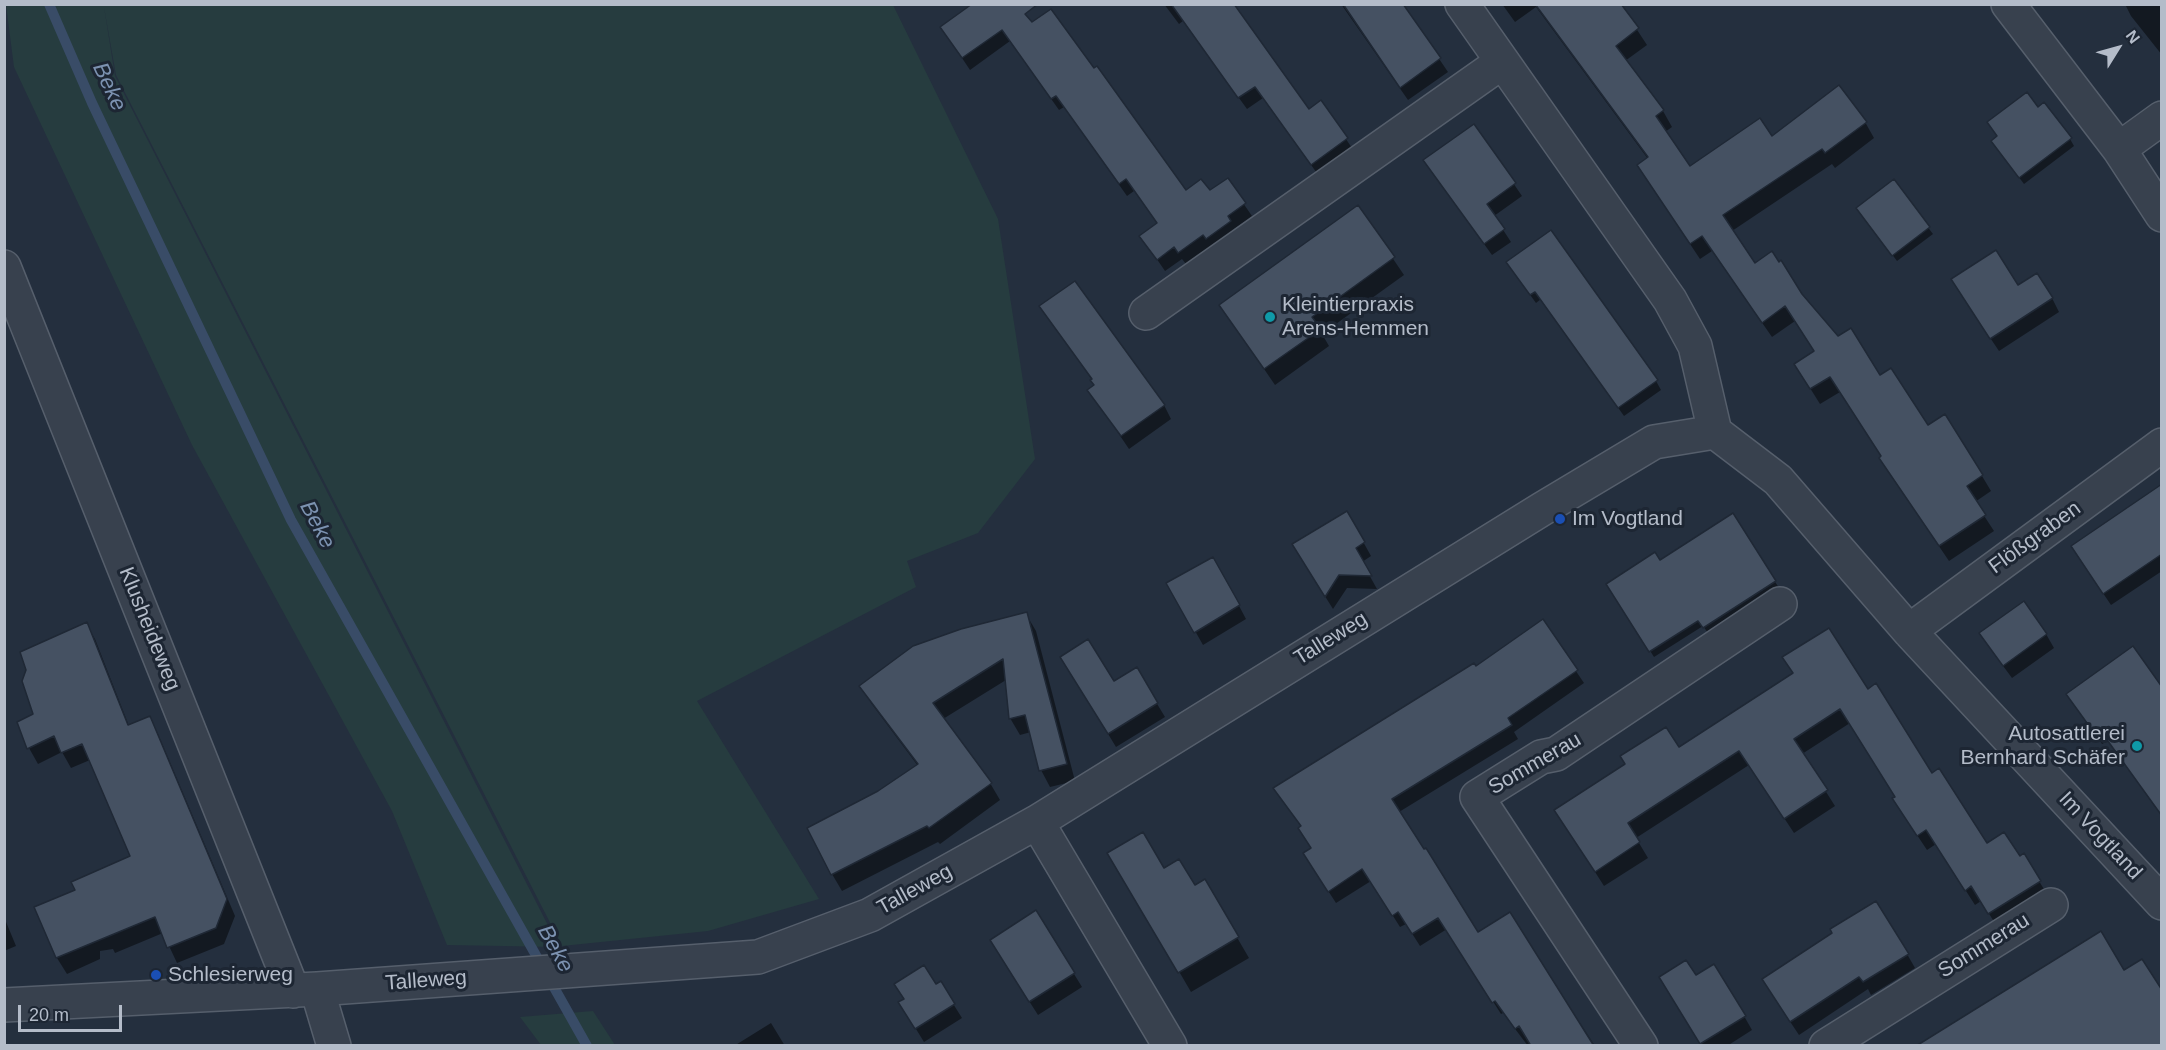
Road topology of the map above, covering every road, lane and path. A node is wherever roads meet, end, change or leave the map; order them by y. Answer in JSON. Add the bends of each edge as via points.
{"nodes":[{"id":1,"x":1462,"y":4,"type":"edge"},
{"id":2,"x":2008,"y":4,"type":"edge"},
{"id":3,"x":1502,"y":62,"type":"junction"},
{"id":4,"x":2162,"y":118,"type":"edge"},
{"id":5,"x":2119,"y":149,"type":"junction"},
{"id":6,"x":2162,"y":215,"type":"edge"},
{"id":7,"x":4,"y":267,"type":"edge"},
{"id":8,"x":1146,"y":313,"type":"dead end"},
{"id":9,"x":1715,"y":432,"type":"junction"},
{"id":10,"x":2162,"y":445,"type":"edge"},
{"id":11,"x":1780,"y":604,"type":"dead end"},
{"id":12,"x":1909,"y":631,"type":"junction"},
{"id":13,"x":1037,"y":822,"type":"junction"},
{"id":14,"x":2162,"y":903,"type":"edge"},
{"id":15,"x":2051,"y":905,"type":"dead end"},
{"id":16,"x":305,"y":990,"type":"junction"},
{"id":17,"x":4,"y":1005,"type":"edge"},
{"id":18,"x":334,"y":1046,"type":"edge"},
{"id":19,"x":1170,"y":1046,"type":"edge"},
{"id":20,"x":1641,"y":1046,"type":"edge"},
{"id":21,"x":1826,"y":1046,"type":"edge"}],
"edges":[{"from":1,"to":3,"type":"street"},
{"from":2,"to":5,"type":"street"},
{"from":3,"to":8,"type":"street"},
{"from":3,"to":9,"type":"street","via":[[1670,300],[1695,346]]},
{"from":4,"to":5,"type":"street"},
{"from":5,"to":6,"type":"street"},
{"from":7,"to":16,"type":"street","name":"Klusheideweg"},
{"from":9,"to":12,"type":"street","name":"Im Vogtland","via":[[1778,480]]},
{"from":9,"to":13,"type":"street","name":"Talleweg","via":[[1654,441]]},
{"from":10,"to":12,"type":"street","name":"Flößgraben"},
{"from":11,"to":20,"type":"street","name":"Sommerau","via":[[1556,754],[1541,757],[1477,797]]},
{"from":12,"to":14,"type":"street","name":"Im Vogtland"},
{"from":13,"to":16,"type":"street","name":"Talleweg","via":[[870,915],[758,957]]},
{"from":13,"to":19,"type":"street"},
{"from":15,"to":21,"type":"street","name":"Sommerau"},
{"from":16,"to":17,"type":"street","name":"Talleweg"},
{"from":16,"to":18,"type":"street","name":"Klusheideweg"}]}
